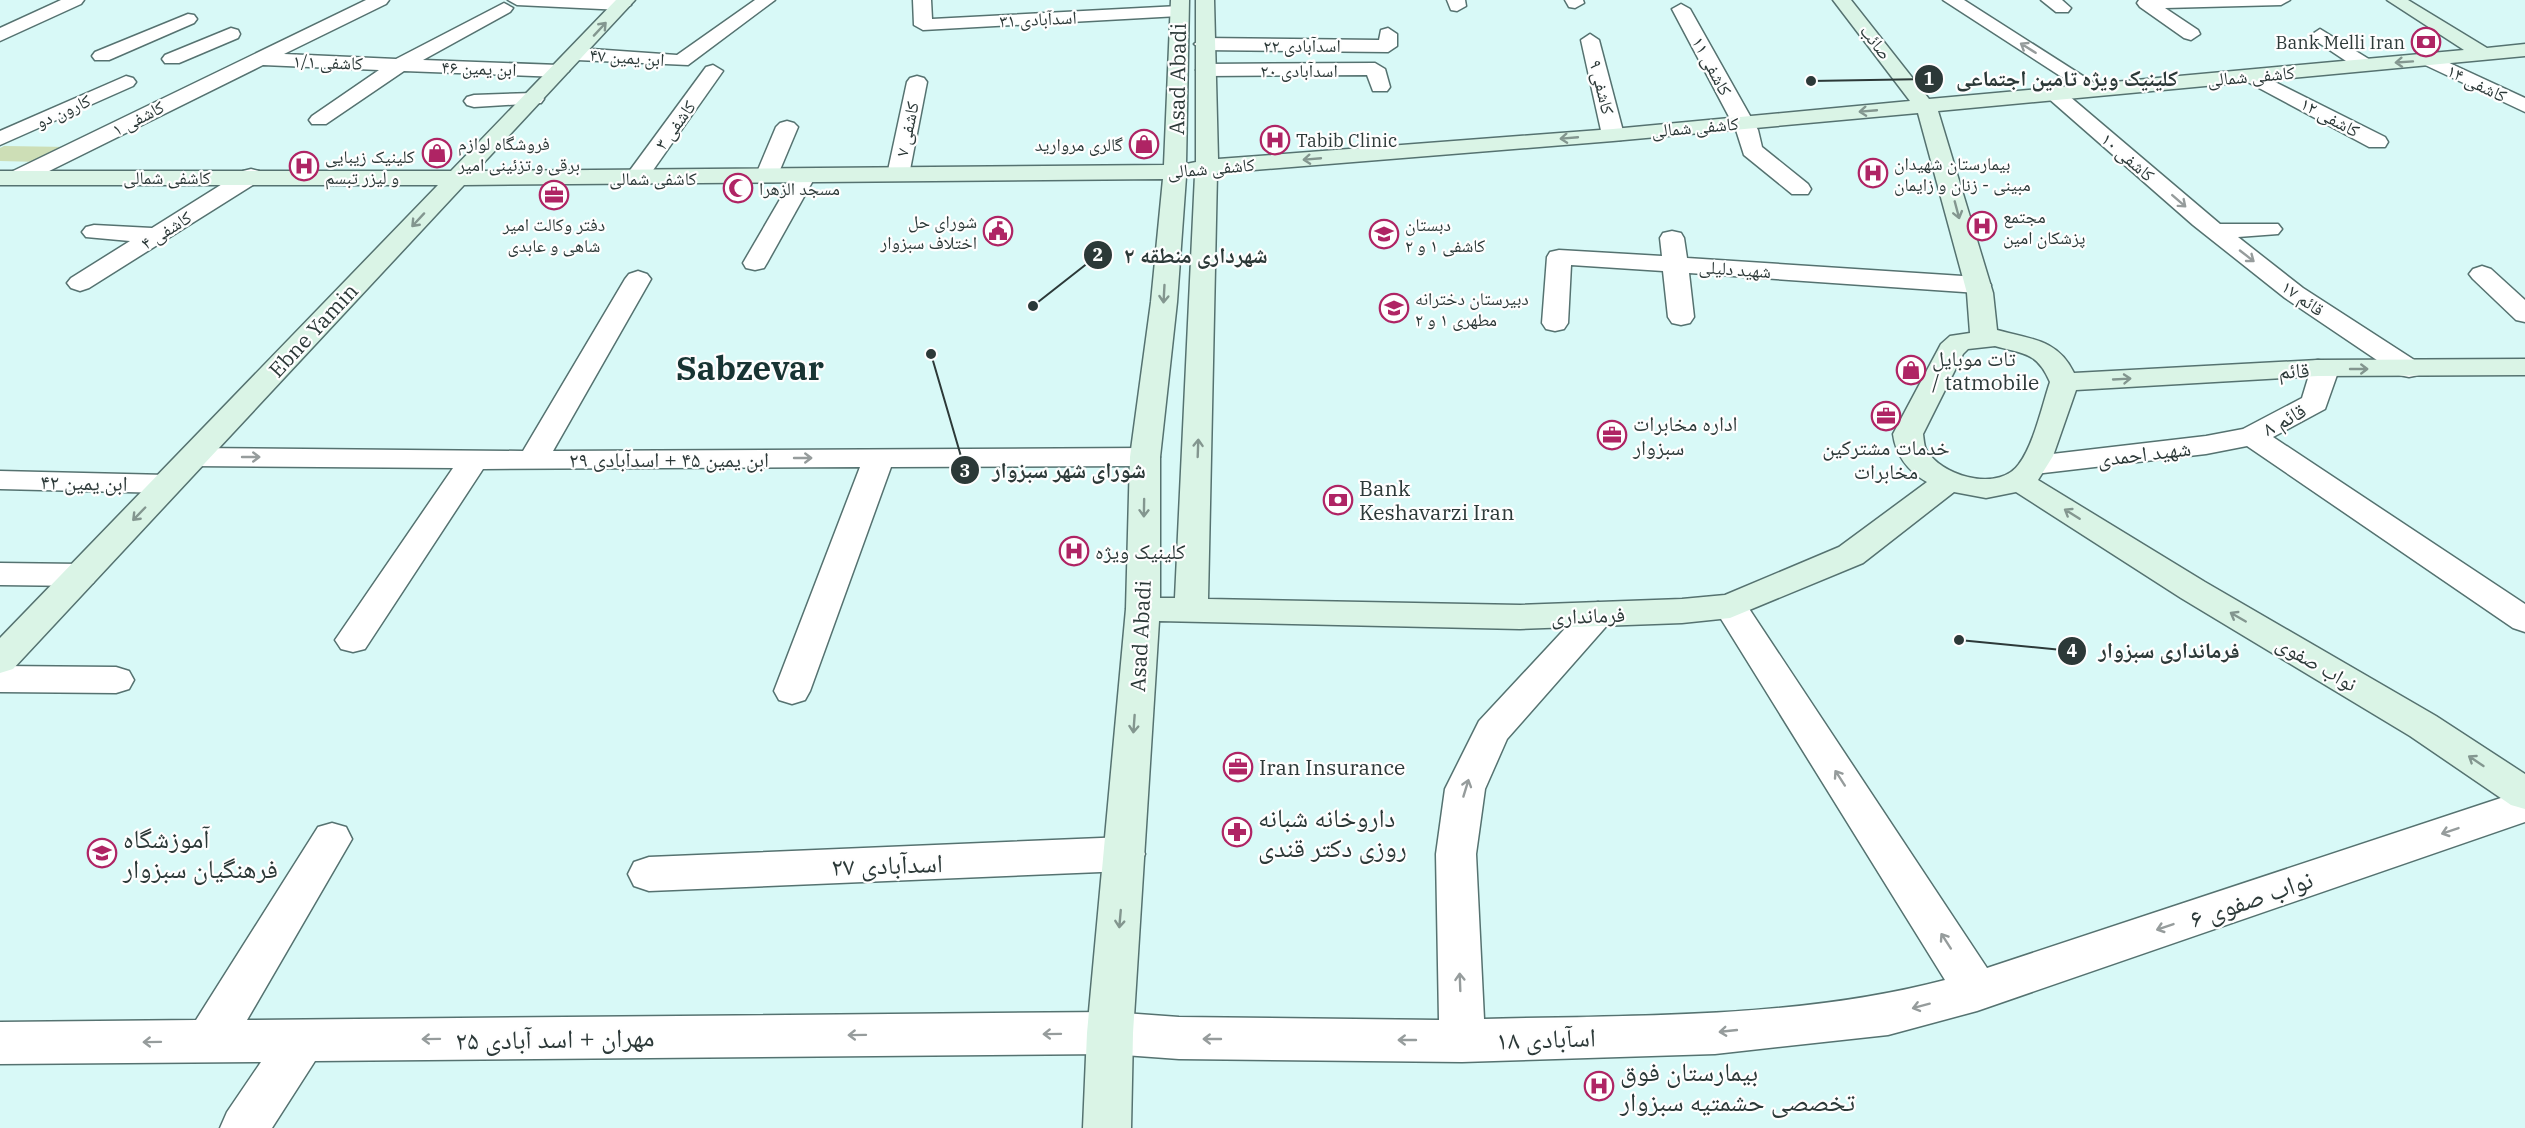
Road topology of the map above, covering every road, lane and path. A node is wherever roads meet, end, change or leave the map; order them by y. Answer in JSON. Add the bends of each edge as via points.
{"nodes":[{"id":1,"x":75,"y":0,"type":"edge"},
{"id":2,"x":380,"y":0,"type":"edge"},
{"id":3,"x":766,"y":0,"type":"edge"},
{"id":4,"x":922,"y":0,"type":"edge"},
{"id":5,"x":1206,"y":0,"type":"edge"},
{"id":6,"x":1842,"y":0,"type":"edge"},
{"id":7,"x":1952,"y":0,"type":"edge"},
{"id":8,"x":2281,"y":0,"type":"edge"},
{"id":9,"x":2396,"y":0,"type":"edge"},
{"id":10,"x":624,"y":3,"type":"edge"},
{"id":11,"x":511,"y":4,"type":"edge"},
{"id":12,"x":1179,"y":5,"type":"edge"},
{"id":13,"x":1681,"y":9,"type":"dead end"},
{"id":14,"x":188,"y":19,"type":"dead end"},
{"id":15,"x":1388,"y":33,"type":"dead end"},
{"id":16,"x":231,"y":34,"type":"dead end"},
{"id":17,"x":2192,"y":34,"type":"dead end"},
{"id":18,"x":0,"y":35,"type":"edge"},
{"id":19,"x":2320,"y":35,"type":"dead end"},
{"id":20,"x":1590,"y":40,"type":"dead end"},
{"id":21,"x":1203,"y":44,"type":"junction"},
{"id":22,"x":2525,"y":50,"type":"edge"},
{"id":23,"x":577,"y":54,"type":"junction"},
{"id":24,"x":2484,"y":54,"type":"junction"},
{"id":25,"x":102,"y":56,"type":"dead end"},
{"id":26,"x":172,"y":59,"type":"dead end"},
{"id":27,"x":257,"y":59,"type":"junction"},
{"id":28,"x":2430,"y":60,"type":"junction"},
{"id":29,"x":399,"y":65,"type":"junction"},
{"id":30,"x":2366,"y":65,"type":"junction"},
{"id":31,"x":1206,"y":70,"type":"junction"},
{"id":32,"x":559,"y":71,"type":"junction"},
{"id":33,"x":713,"y":72,"type":"dead end"},
{"id":34,"x":2251,"y":76,"type":"junction"},
{"id":35,"x":126,"y":82,"type":"dead end"},
{"id":36,"x":917,"y":82,"type":"dead end"},
{"id":37,"x":1380,"y":87,"type":"dead end"},
{"id":38,"x":2095,"y":90,"type":"junction"},
{"id":39,"x":2055,"y":94,"type":"junction"},
{"id":40,"x":534,"y":99,"type":"junction"},
{"id":41,"x":474,"y":101,"type":"dead end"},
{"id":42,"x":2525,"y":106,"type":"edge"},
{"id":43,"x":1928,"y":110,"type":"junction"},
{"id":44,"x":319,"y":120,"type":"dead end"},
{"id":45,"x":1743,"y":123,"type":"junction"},
{"id":46,"x":787,"y":127,"type":"dead end"},
{"id":47,"x":1613,"y":135,"type":"junction"},
{"id":48,"x":0,"y":141,"type":"edge"},
{"id":49,"x":2377,"y":142,"type":"dead end"},
{"id":50,"x":84,"y":145,"type":"junction"},
{"id":51,"x":1190,"y":170,"type":"junction"},
{"id":52,"x":898,"y":175,"type":"junction"},
{"id":53,"x":251,"y":176,"type":"junction"},
{"id":54,"x":458,"y":177,"type":"junction"},
{"id":55,"x":766,"y":177,"type":"junction"},
{"id":56,"x":804,"y":177,"type":"junction"},
{"id":57,"x":10,"y":178,"type":"edge"},
{"id":58,"x":636,"y":178,"type":"junction"},
{"id":59,"x":1800,"y":189,"type":"dead end"},
{"id":60,"x":2208,"y":226,"type":"junction"},
{"id":61,"x":2270,"y":229,"type":"dead end"},
{"id":62,"x":94,"y":232,"type":"dead end"},
{"id":63,"x":158,"y":235,"type":"junction"},
{"id":64,"x":1672,"y":238,"type":"dead end"},
{"id":65,"x":755,"y":263,"type":"dead end"},
{"id":66,"x":1673,"y":265,"type":"junction"},
{"id":67,"x":2482,"y":274,"type":"dead end"},
{"id":68,"x":638,"y":279,"type":"dead end"},
{"id":69,"x":80,"y":283,"type":"dead end"},
{"id":70,"x":1978,"y":285,"type":"junction"},
{"id":71,"x":2525,"y":314,"type":"edge"},
{"id":72,"x":1681,"y":316,"type":"dead end"},
{"id":73,"x":1555,"y":323,"type":"dead end"},
{"id":74,"x":1983,"y":339,"type":"junction"},
{"id":75,"x":2525,"y":367,"type":"edge"},
{"id":76,"x":2318,"y":368,"type":"junction"},
{"id":77,"x":2409,"y":369,"type":"junction"},
{"id":78,"x":2064,"y":382,"type":"junction"},
{"id":79,"x":2252,"y":436,"type":"junction"},
{"id":80,"x":193,"y":457,"type":"junction"},
{"id":81,"x":1145,"y":457,"type":"junction"},
{"id":82,"x":879,"y":458,"type":"junction"},
{"id":83,"x":474,"y":459,"type":"junction"},
{"id":84,"x":533,"y":460,"type":"junction"},
{"id":85,"x":2025,"y":472,"type":"junction"},
{"id":86,"x":0,"y":480,"type":"edge"},
{"id":87,"x":1950,"y":480,"type":"junction"},
{"id":88,"x":167,"y":484,"type":"junction"},
{"id":89,"x":0,"y":574,"type":"edge"},
{"id":90,"x":81,"y":575,"type":"junction"},
{"id":91,"x":1730,"y":606,"type":"junction"},
{"id":92,"x":1143,"y":609,"type":"junction"},
{"id":93,"x":1191,"y":612,"type":"junction"},
{"id":94,"x":1598,"y":614,"type":"junction"},
{"id":95,"x":2525,"y":620,"type":"edge"},
{"id":96,"x":353,"y":640,"type":"dead end"},
{"id":97,"x":0,"y":660,"type":"edge"},
{"id":98,"x":0,"y":679,"type":"edge"},
{"id":99,"x":116,"y":680,"type":"dead end"},
{"id":100,"x":792,"y":691,"type":"dead end"},
{"id":101,"x":2525,"y":794,"type":"edge"},
{"id":102,"x":2525,"y":806,"type":"edge"},
{"id":103,"x":332,"y":839,"type":"dead end"},
{"id":104,"x":1125,"y":854,"type":"junction"},
{"id":105,"x":649,"y":874,"type":"dead end"},
{"id":106,"x":1977,"y":991,"type":"junction"},
{"id":107,"x":1110,"y":1033,"type":"junction"},
{"id":108,"x":303,"y":1040,"type":"junction"},
{"id":109,"x":209,"y":1041,"type":"junction"},
{"id":110,"x":1462,"y":1041,"type":"junction"},
{"id":111,"x":0,"y":1043,"type":"edge"},
{"id":112,"x":244,"y":1128,"type":"edge"},
{"id":113,"x":1107,"y":1128,"type":"edge"}],
"edges":[{"from":1,"to":18,"type":"street"},
{"from":2,"to":27,"type":"street","name":"کاشفی ۱"},
{"from":3,"to":23,"type":"street","name":"ابن یمین ۴۷","via":[[681,61]]},
{"from":4,"to":12,"type":"street","name":"اسدآبادی ۳۱","via":[[924,33]]},
{"from":5,"to":21,"type":"main road","name":"Asad Abadi"},
{"from":6,"to":43,"type":"main road","name":"صائب"},
{"from":38,"to":7,"type":"street","one_way":true},
{"from":8,"to":17,"type":"street","via":[[2146,3]]},
{"from":9,"to":24,"type":"main road"},
{"from":10,"to":11,"type":"street"},
{"from":23,"to":10,"type":"main road","name":"Ebne Yamin","one_way":true},
{"from":11,"to":29,"type":"street"},
{"from":12,"to":51,"type":"main road","name":"Asad Abadi"},
{"from":13,"to":45,"type":"street","name":"کاشفی ۱۱"},
{"from":14,"to":25,"type":"street"},
{"from":15,"to":21,"type":"street","name":"اسدآبادی ۲۲","via":[[1388,46]]},
{"from":16,"to":26,"type":"street"},
{"from":19,"to":30,"type":"street"},
{"from":20,"to":47,"type":"street","name":"کاشفی ۹"},
{"from":21,"to":31,"type":"main road","name":"Asad Abadi"},
{"from":22,"to":24,"type":"main road","name":"کاشفی شمالی"},
{"from":23,"to":32,"type":"main road","name":"Ebne Yamin"},
{"from":24,"to":28,"type":"main road","name":"کاشفی شمالی"},
{"from":27,"to":29,"type":"street","name":"کاشفی ۱/۱"},
{"from":27,"to":50,"type":"street","name":"کاشفی ۱"},
{"from":28,"to":30,"type":"main road","name":"کاشفی شمالی","one_way":true},
{"from":28,"to":42,"type":"street","name":"کاشفی ۱۴"},
{"from":29,"to":32,"type":"street","name":"ابن یمین ۴۶"},
{"from":29,"to":44,"type":"street"},
{"from":30,"to":34,"type":"main road","name":"کاشفی شمالی"},
{"from":31,"to":37,"type":"street","name":"اسدآبادی ۲۰","via":[[1375,69]]},
{"from":31,"to":51,"type":"main road","name":"Asad Abadi"},
{"from":32,"to":40,"type":"main road","name":"Ebne Yamin"},
{"from":33,"to":58,"type":"street","name":"کاشفی ۳"},
{"from":34,"to":38,"type":"main road","name":"کاشفی شمالی"},
{"from":34,"to":49,"type":"street","name":"کاشفی ۱۲"},
{"from":35,"to":48,"type":"street","name":"کارون دو"},
{"from":36,"to":52,"type":"street","name":"کاشفی ۷"},
{"from":38,"to":39,"type":"main road","name":"کاشفی شمالی"},
{"from":39,"to":43,"type":"main road","name":"کاشفی شمالی"},
{"from":39,"to":60,"type":"street","name":"کاشفی ۱۰","one_way":true},
{"from":40,"to":41,"type":"street"},
{"from":40,"to":54,"type":"main road","name":"Ebne Yamin"},
{"from":43,"to":45,"type":"main road","name":"کاشفی شمالی","one_way":true},
{"from":43,"to":70,"type":"main road","one_way":true},
{"from":45,"to":47,"type":"main road","name":"کاشفی شمالی"},
{"from":45,"to":59,"type":"street","name":"کاشفی ۱۱","via":[[1752,150]]},
{"from":46,"to":55,"type":"street"},
{"from":47,"to":51,"type":"main road","name":"کاشفی شمالی","one_way":true},
{"from":48,"to":50,"type":"street"},
{"from":50,"to":57,"type":"street","name":"کاشفی ۱"},
{"from":51,"to":52,"type":"main road","name":"کاشفی شمالی"},
{"from":51,"to":81,"type":"main road","name":"Asad Abadi","one_way":true,"via":[[1164,302]]},
{"from":93,"to":51,"type":"main road","name":"Asad Abadi","one_way":true},
{"from":52,"to":56,"type":"main road","name":"کاشفی شمالی"},
{"from":53,"to":54,"type":"main road","name":"کاشفی شمالی"},
{"from":53,"to":57,"type":"main road","name":"کاشفی شمالی"},
{"from":53,"to":63,"type":"street","name":"کاشفی ۴"},
{"from":54,"to":58,"type":"main road","name":"کاشفی شمالی"},
{"from":54,"to":80,"type":"main road","name":"Ebne Yamin","one_way":true},
{"from":55,"to":56,"type":"main road","name":"کاشفی شمالی"},
{"from":55,"to":58,"type":"main road","name":"کاشفی شمالی"},
{"from":56,"to":65,"type":"street"},
{"from":60,"to":61,"type":"street"},
{"from":60,"to":77,"type":"street","name":"قائم ۱۷","one_way":true,"via":[[2295,293]]},
{"from":62,"to":63,"type":"street"},
{"from":63,"to":69,"type":"street","name":"کاشفی ۴"},
{"from":64,"to":66,"type":"street"},
{"from":66,"to":70,"type":"street","name":"شهید دلیلی"},
{"from":66,"to":72,"type":"street"},
{"from":66,"to":73,"type":"street","name":"شهید دلیلی","via":[[1559,257]]},
{"from":67,"to":71,"type":"street"},
{"from":68,"to":84,"type":"street"},
{"from":70,"to":74,"type":"main road"},
{"from":74,"to":78,"type":"main road","via":[[2006,340],[2037,349],[2054,360]]},
{"from":74,"to":87,"type":"main road","via":[[1960,342],[1951,350],[1908,434],[1907,446],[1915,460],[1930,473]]},
{"from":75,"to":77,"type":"main road","name":"قائم"},
{"from":76,"to":77,"type":"main road","name":"قائم","one_way":true},
{"from":78,"to":76,"type":"main road","name":"قائم","one_way":true},
{"from":76,"to":79,"type":"street","name":"قائم ۸","via":[[2323,375],[2315,403]]},
{"from":78,"to":85,"type":"main road"},
{"from":79,"to":85,"type":"street","name":"شهید احمدی"},
{"from":79,"to":95,"type":"street"},
{"from":80,"to":83,"type":"street","name":"ابن یمین ۴۵ + اسدآبادی ۲۹","one_way":true},
{"from":80,"to":88,"type":"main road","name":"Ebne Yamin"},
{"from":81,"to":82,"type":"street","name":"ابن یمین ۴۵ + اسدآبادی ۲۹"},
{"from":81,"to":92,"type":"main road","name":"Asad Abadi","one_way":true},
{"from":84,"to":82,"type":"street","name":"ابن یمین ۴۵ + اسدآبادی ۲۹","one_way":true},
{"from":82,"to":100,"type":"street"},
{"from":83,"to":84,"type":"street","name":"ابن یمین ۴۵ + اسدآبادی ۲۹"},
{"from":83,"to":96,"type":"street"},
{"from":85,"to":87,"type":"main road","via":[[2002,487],[1979,487]]},
{"from":101,"to":85,"type":"main road","name":"نواب صفوی","one_way":true,"via":[[2423,726],[2193,590]]},
{"from":86,"to":88,"type":"street","name":"ابن یمین ۴۲"},
{"from":87,"to":91,"type":"main road","name":"فرمانداری","via":[[1851,555]]},
{"from":88,"to":90,"type":"main road","name":"Ebne Yamin","one_way":true},
{"from":89,"to":90,"type":"street"},
{"from":90,"to":97,"type":"main road","name":"Ebne Yamin"},
{"from":91,"to":94,"type":"main road","name":"فرمانداری"},
{"from":106,"to":91,"type":"street","one_way":true},
{"from":92,"to":93,"type":"main road","name":"فرمانداری"},
{"from":92,"to":104,"type":"main road","name":"Asad Abadi","one_way":true},
{"from":93,"to":94,"type":"main road","name":"فرمانداری","via":[[1520,617]]},
{"from":110,"to":94,"type":"street","one_way":true,"via":[[1456,854],[1465,789],[1492,731]]},
{"from":98,"to":99,"type":"street"},
{"from":102,"to":106,"type":"street","name":"نواب صفوی ۶","one_way":true},
{"from":103,"to":109,"type":"street"},
{"from":104,"to":105,"type":"street","name":"اسدآبادی ۲۷"},
{"from":104,"to":107,"type":"main road","name":"Asad Abadi","one_way":true},
{"from":106,"to":110,"type":"street","name":"اسآبادی ۱۸","one_way":true,"via":[[1888,1015],[1715,1033]]},
{"from":107,"to":108,"type":"street","name":"مهران + اسد آبادی ۲۵","one_way":true},
{"from":110,"to":107,"type":"street","name":"اسآبادی ۱۸","one_way":true,"via":[[1179,1038]]},
{"from":107,"to":113,"type":"main road","name":"Asad Abadi"},
{"from":108,"to":109,"type":"street","name":"مهران + اسد آبادی ۲۵"},
{"from":108,"to":112,"type":"street"},
{"from":109,"to":111,"type":"street","name":"مهران + اسد آبادی ۲۵","one_way":true}]}
